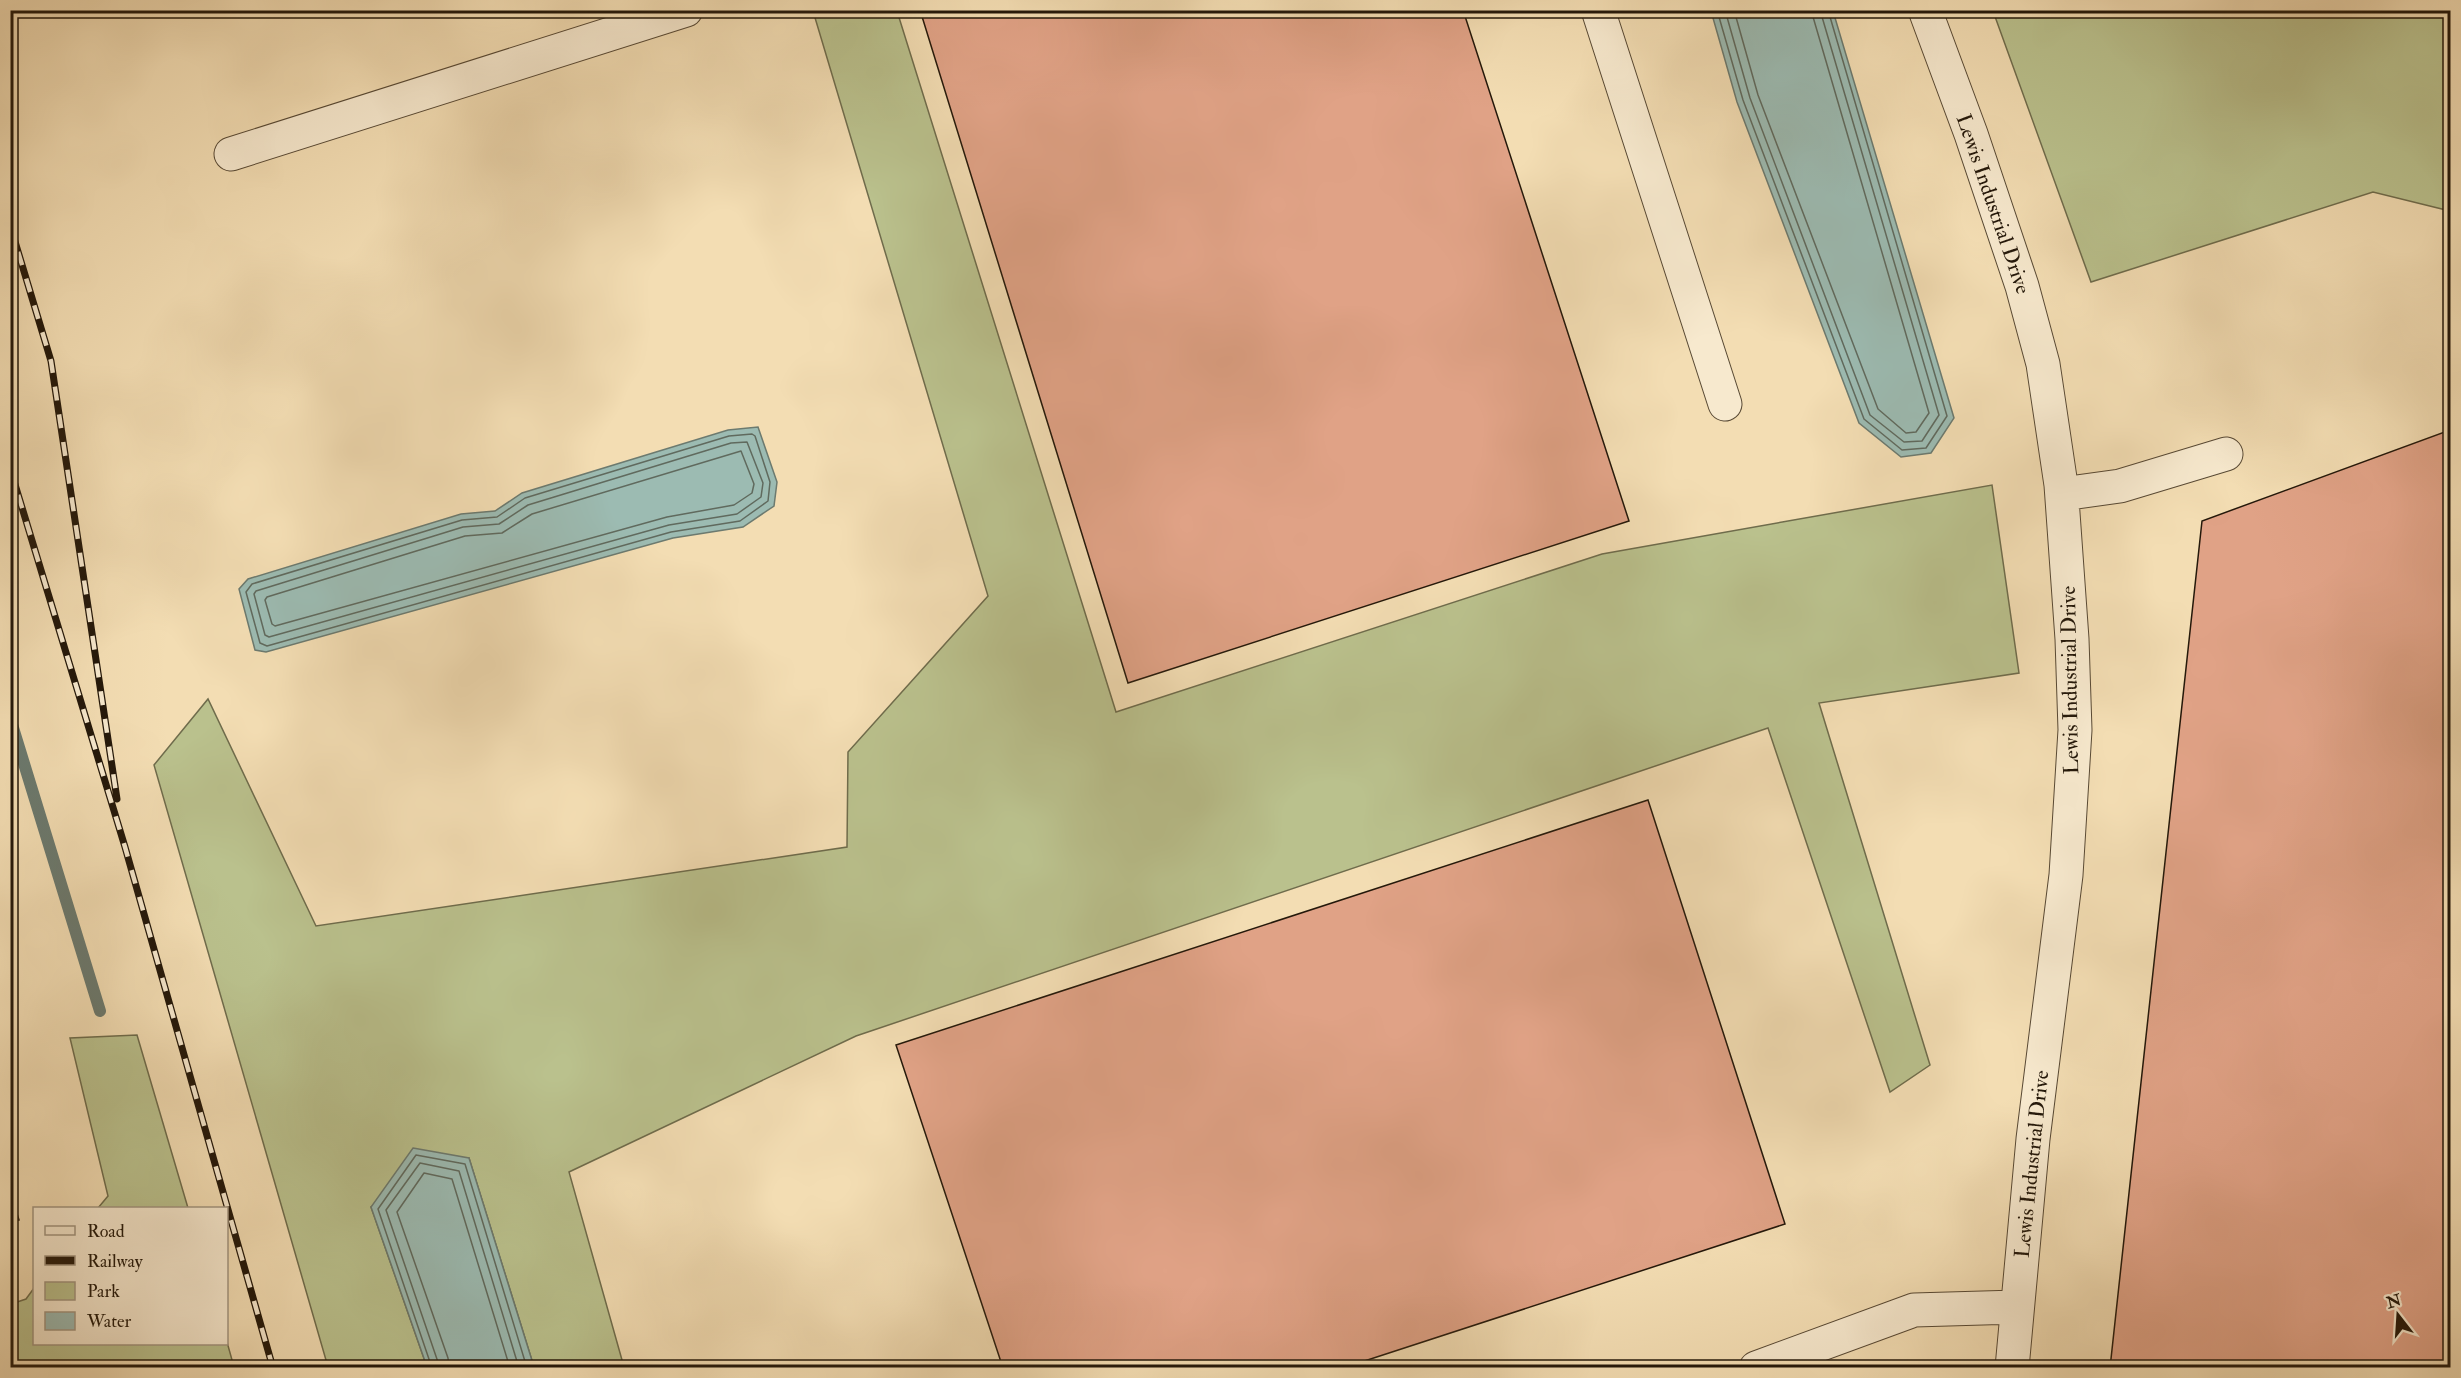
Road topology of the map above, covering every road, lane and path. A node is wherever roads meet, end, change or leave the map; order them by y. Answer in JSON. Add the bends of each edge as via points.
{"nodes":[{"id":1,"x":686,"y":10,"type":"edge"},
{"id":2,"x":1598,"y":10,"type":"edge"},
{"id":3,"x":1925,"y":10,"type":"edge"},
{"id":4,"x":231,"y":154,"type":"dead end"},
{"id":5,"x":1725,"y":404,"type":"dead end"},
{"id":6,"x":2226,"y":454,"type":"dead end"},
{"id":7,"x":2062,"y":494,"type":"junction"},
{"id":8,"x":2018,"y":1307,"type":"junction"},
{"id":9,"x":1756,"y":1368,"type":"edge"},
{"id":10,"x":2012,"y":1368,"type":"edge"}],
"edges":[{"from":1,"to":4,"type":"street"},
{"from":2,"to":5,"type":"street"},
{"from":3,"to":7,"type":"street","name":"Lewis Industrial Drive","via":[[2022,286],[2043,364]]},
{"from":6,"to":7,"type":"street","via":[[2109,489]]},
{"from":7,"to":8,"type":"street","name":"Lewis Industrial Drive","via":[[2075,730],[2066,875],[2033,1139]]},
{"from":8,"to":9,"type":"street","via":[[1914,1310]]},
{"from":8,"to":10,"type":"street","name":"Lewis Industrial Drive"}]}
